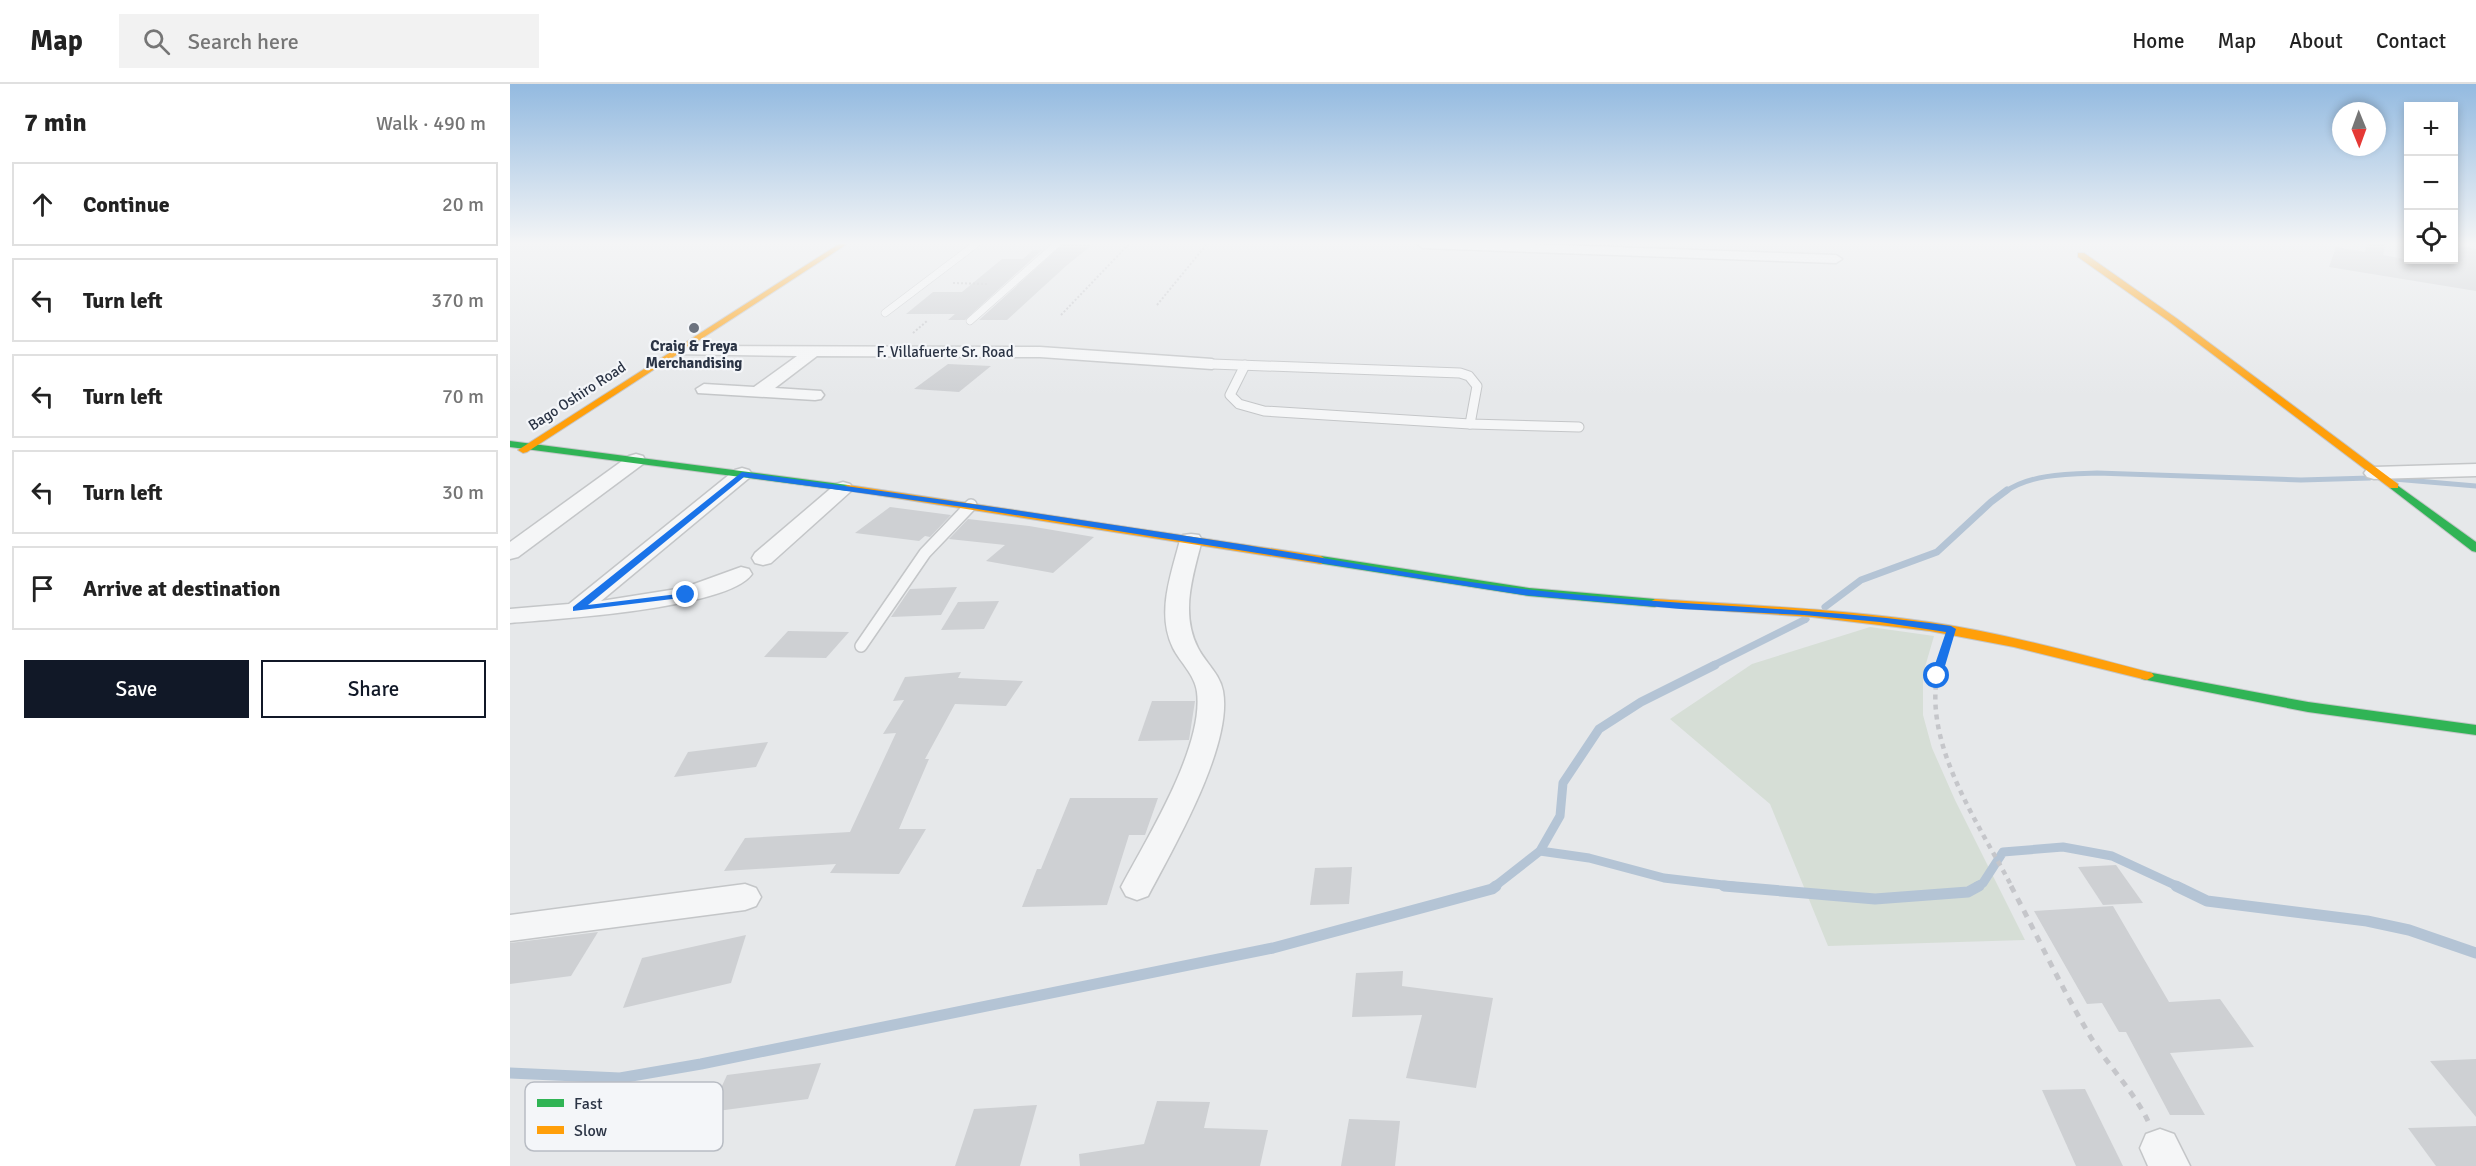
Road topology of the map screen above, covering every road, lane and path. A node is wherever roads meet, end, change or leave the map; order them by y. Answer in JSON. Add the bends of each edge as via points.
{"nodes":[{"id":1,"x":765,"y":294,"type":"edge"},
{"id":2,"x":910,"y":294,"type":"edge"},
{"id":3,"x":1000,"y":294,"type":"edge"},
{"id":4,"x":1081,"y":294,"type":"edge"},
{"id":5,"x":1166,"y":294,"type":"edge"},
{"id":6,"x":2137,"y":294,"type":"edge"},
{"id":7,"x":1157,"y":305,"type":"dead end"},
{"id":8,"x":885,"y":313,"type":"dead end"},
{"id":9,"x":1061,"y":315,"type":"dead end"},
{"id":10,"x":970,"y":321,"type":"dead end"},
{"id":11,"x":677,"y":351,"type":"junction"},
{"id":12,"x":814,"y":351,"type":"junction"},
{"id":13,"x":1212,"y":364,"type":"joint"},
{"id":14,"x":1245,"y":365,"type":"junction"},
{"id":15,"x":704,"y":389,"type":"dead end"},
{"id":16,"x":758,"y":392,"type":"junction"},
{"id":17,"x":815,"y":395,"type":"dead end"},
{"id":18,"x":1470,"y":424,"type":"junction"},
{"id":19,"x":1579,"y":427,"type":"dead end"},
{"id":20,"x":510,"y":444,"type":"edge"},
{"id":21,"x":530,"y":446,"type":"junction"},
{"id":22,"x":510,"y":459,"type":"edge"},
{"id":23,"x":636,"y":460,"type":"junction"},
{"id":24,"x":2476,"y":470,"type":"edge"},
{"id":25,"x":2374,"y":473,"type":"junction"},
{"id":26,"x":742,"y":474,"type":"junction"},
{"id":27,"x":843,"y":488,"type":"junction"},
{"id":28,"x":971,"y":505,"type":"junction"},
{"id":29,"x":1191,"y":540,"type":"junction"},
{"id":30,"x":2476,"y":548,"type":"edge"},
{"id":31,"x":510,"y":552,"type":"edge"},
{"id":32,"x":763,"y":558,"type":"dead end"},
{"id":33,"x":741,"y":574,"type":"dead end"},
{"id":34,"x":577,"y":609,"type":"junction"},
{"id":35,"x":510,"y":616,"type":"edge"},
{"id":36,"x":1951,"y":629,"type":"junction"},
{"id":37,"x":861,"y":646,"type":"dead end"},
{"id":38,"x":2476,"y":730,"type":"edge"},
{"id":39,"x":1137,"y":887,"type":"dead end"},
{"id":40,"x":745,"y":897,"type":"dead end"},
{"id":41,"x":510,"y":928,"type":"edge"},
{"id":42,"x":2165,"y":1157,"type":"edge"}],
"edges":[{"from":1,"to":11,"type":"street","name":"Bago Oshiro Road"},
{"from":2,"to":8,"type":"lane"},
{"from":3,"to":10,"type":"lane"},
{"from":4,"to":9,"type":"path"},
{"from":5,"to":7,"type":"path"},
{"from":6,"to":25,"type":"street"},
{"from":11,"to":12,"type":"street","name":"F. Villafuerte Sr. Road"},
{"from":11,"to":21,"type":"street","name":"Bago Oshiro Road"},
{"from":12,"to":13,"type":"street","name":"F. Villafuerte Sr. Road","via":[[1040,352]]},
{"from":12,"to":16,"type":"street"},
{"from":13,"to":14,"type":"lane"},
{"from":14,"to":18,"type":"lane","via":[[1469,374],[1478,385]]},
{"from":14,"to":18,"type":"lane","via":[[1230,395],[1246,408]]},
{"from":15,"to":16,"type":"street"},
{"from":16,"to":17,"type":"street"},
{"from":18,"to":19,"type":"lane"},
{"from":20,"to":21,"type":"street"},
{"from":21,"to":22,"type":"street","name":"Bago Oshiro Road"},
{"from":21,"to":23,"type":"street"},
{"from":23,"to":26,"type":"street"},
{"from":23,"to":31,"type":"street"},
{"from":24,"to":25,"type":"street"},
{"from":25,"to":30,"type":"street"},
{"from":26,"to":27,"type":"street"},
{"from":26,"to":34,"type":"street"},
{"from":27,"to":28,"type":"street"},
{"from":27,"to":32,"type":"street"},
{"from":28,"to":29,"type":"street"},
{"from":28,"to":37,"type":"lane","via":[[906,578]]},
{"from":29,"to":36,"type":"street","via":[[1524,592],[1815,613]]},
{"from":29,"to":39,"type":"street","via":[[1176,617],[1184,645],[1210,691],[1210,713],[1203,743],[1176,813]]},
{"from":33,"to":34,"type":"street","via":[[686,595]]},
{"from":34,"to":35,"type":"street"},
{"from":36,"to":38,"type":"street","via":[[2249,696]]},
{"from":36,"to":42,"type":"path","via":[[1937,676],[1935,706],[1943,749],[2086,1030],[2141,1107]]},
{"from":40,"to":41,"type":"street"}]}
